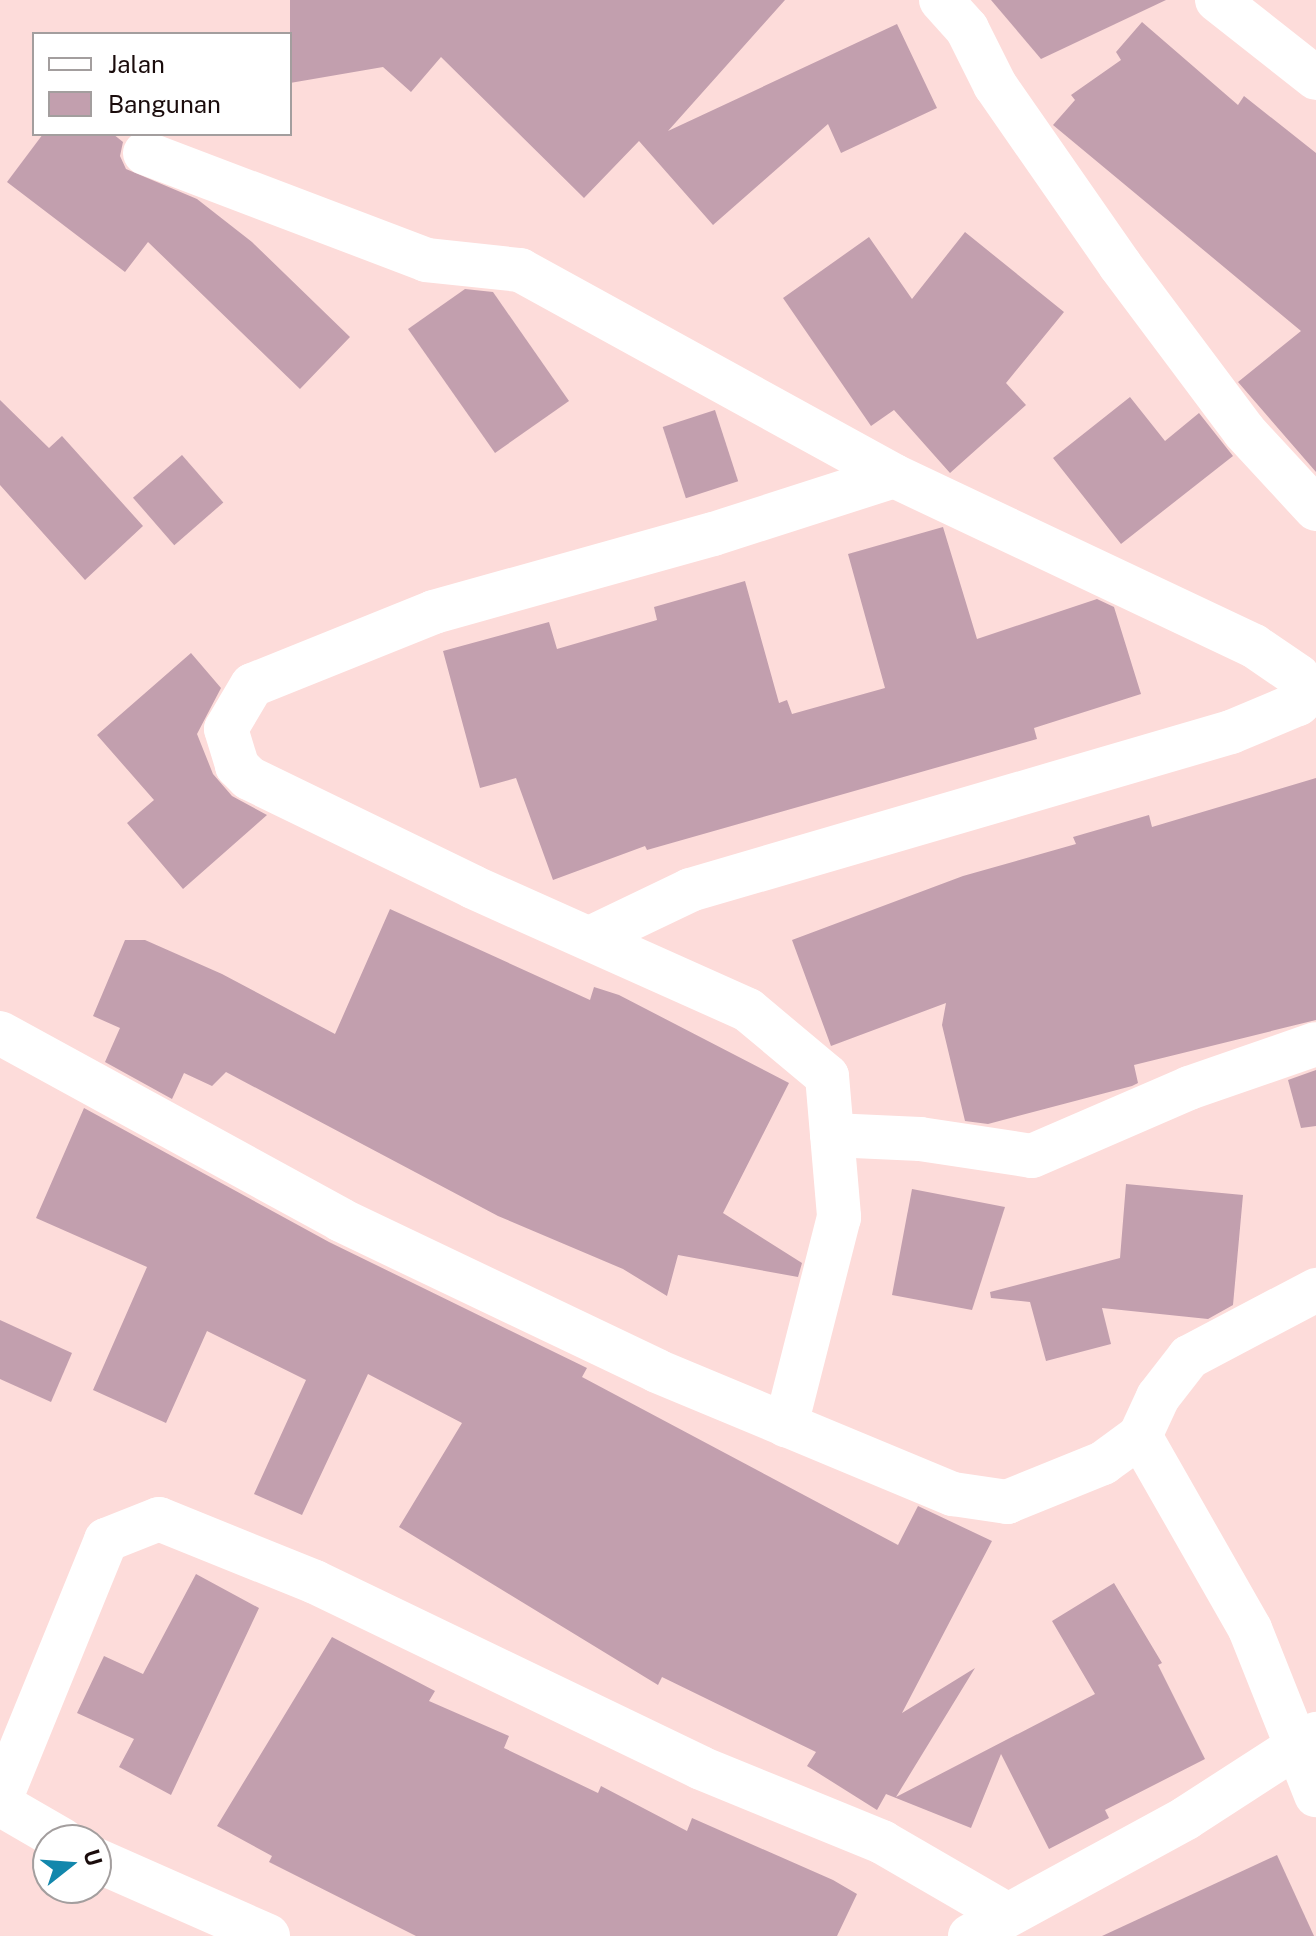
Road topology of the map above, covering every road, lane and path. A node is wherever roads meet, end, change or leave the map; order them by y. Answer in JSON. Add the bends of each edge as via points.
{"nodes":[{"id":1,"x":941,"y":0,"type":"edge"},
{"id":2,"x":1217,"y":0,"type":"edge"},
{"id":3,"x":1316,"y":78,"type":"edge"},
{"id":4,"x":145,"y":153,"type":"dead end"},
{"id":5,"x":894,"y":476,"type":"junction"},
{"id":6,"x":1316,"y":509,"type":"edge"},
{"id":7,"x":1309,"y":691,"type":"edge"},
{"id":8,"x":590,"y":938,"type":"junction"},
{"id":9,"x":0,"y":1033,"type":"edge"},
{"id":10,"x":1316,"y":1044,"type":"edge"},
{"id":11,"x":832,"y":1135,"type":"junction"},
{"id":12,"x":1316,"y":1290,"type":"edge"},
{"id":13,"x":786,"y":1425,"type":"junction"},
{"id":14,"x":1140,"y":1436,"type":"junction"},
{"id":15,"x":1309,"y":1732,"type":"edge"},
{"id":16,"x":1316,"y":1795,"type":"edge"},
{"id":17,"x":0,"y":1802,"type":"edge"},
{"id":18,"x":36,"y":1824,"type":"edge"},
{"id":19,"x":112,"y":1867,"type":"edge"},
{"id":20,"x":1006,"y":1914,"type":"junction"},
{"id":21,"x":268,"y":1936,"type":"edge"},
{"id":22,"x":970,"y":1936,"type":"edge"}],
"edges":[{"from":1,"to":6,"type":"street","via":[[967,29],[995,85],[1120,265],[1244,431]]},
{"from":2,"to":3,"type":"street"},
{"from":4,"to":5,"type":"street","via":[[426,260],[520,270]]},
{"from":5,"to":7,"type":"street","via":[[1254,646],[1298,676]]},
{"from":5,"to":8,"type":"street","via":[[713,534],[434,612],[252,685],[226,729],[237,766],[249,778]]},
{"from":7,"to":8,"type":"street","via":[[1298,704],[1231,732],[690,890]]},
{"from":8,"to":11,"type":"street","via":[[748,1010],[827,1076]]},
{"from":9,"to":13,"type":"street","via":[[341,1220],[657,1371]]},
{"from":10,"to":11,"type":"street","via":[[1189,1088],[1032,1156],[920,1139]]},
{"from":11,"to":13,"type":"street","via":[[839,1217]]},
{"from":12,"to":14,"type":"street","via":[[1189,1357],[1158,1397]]},
{"from":13,"to":14,"type":"street","via":[[953,1494],[1007,1502],[1103,1463]]},
{"from":14,"to":15,"type":"street"},
{"from":15,"to":16,"type":"street"},
{"from":15,"to":20,"type":"street","via":[[1186,1818]]},
{"from":17,"to":18,"type":"street"},
{"from":17,"to":20,"type":"street","via":[[106,1540],[159,1519],[315,1582],[701,1768],[882,1842]]},
{"from":19,"to":21,"type":"street"},
{"from":20,"to":22,"type":"street"}]}
